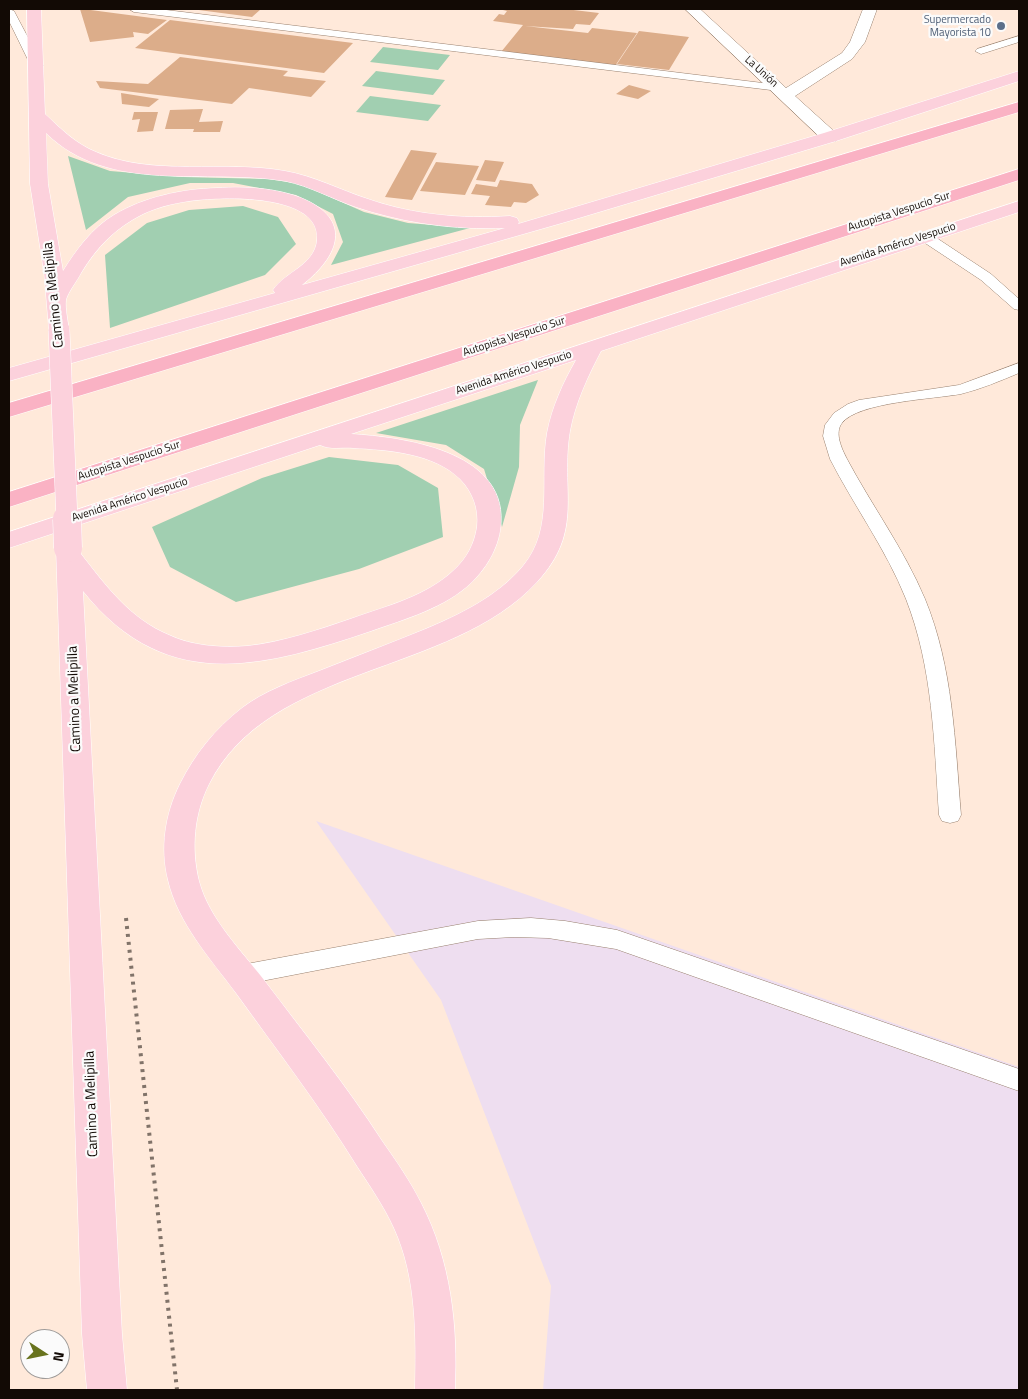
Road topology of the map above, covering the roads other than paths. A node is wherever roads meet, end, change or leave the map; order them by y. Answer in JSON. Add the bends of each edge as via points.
{"nodes":[{"id":1,"x":34,"y":9,"type":"edge"},
{"id":2,"x":134,"y":9,"type":"edge"},
{"id":3,"x":692,"y":9,"type":"edge"},
{"id":4,"x":870,"y":9,"type":"edge"},
{"id":5,"x":9,"y":11,"type":"edge"},
{"id":6,"x":1019,"y":39,"type":"edge"},
{"id":7,"x":981,"y":51,"type":"dead end"},
{"id":8,"x":37,"y":66,"type":"junction"},
{"id":9,"x":1019,"y":76,"type":"edge"},
{"id":10,"x":782,"y":92,"type":"junction"},
{"id":11,"x":1019,"y":107,"type":"edge"},
{"id":12,"x":36,"y":114,"type":"junction"},
{"id":13,"x":830,"y":137,"type":"junction"},
{"id":14,"x":1019,"y":174,"type":"edge"},
{"id":15,"x":1019,"y":206,"type":"edge"},
{"id":16,"x":564,"y":217,"type":"junction"},
{"id":17,"x":924,"y":236,"type":"junction"},
{"id":18,"x":57,"y":298,"type":"junction"},
{"id":19,"x":259,"y":303,"type":"junction"},
{"id":20,"x":1019,"y":306,"type":"edge"},
{"id":21,"x":593,"y":347,"type":"junction"},
{"id":22,"x":1019,"y":368,"type":"edge"},
{"id":23,"x":9,"y":375,"type":"edge"},
{"id":24,"x":9,"y":410,"type":"edge"},
{"id":25,"x":296,"y":445,"type":"junction"},
{"id":26,"x":9,"y":500,"type":"edge"},
{"id":27,"x":9,"y":540,"type":"edge"},
{"id":28,"x":68,"y":551,"type":"junction"},
{"id":29,"x":950,"y":815,"type":"dead end"},
{"id":30,"x":241,"y":975,"type":"junction"},
{"id":31,"x":1019,"y":1080,"type":"edge"},
{"id":32,"x":434,"y":1325,"type":"junction"},
{"id":33,"x":106,"y":1390,"type":"edge"},
{"id":34,"x":416,"y":1390,"type":"edge"},
{"id":35,"x":435,"y":1390,"type":"edge"}],
"edges":[{"from":1,"to":8,"type":"main road","name":"Camino a Melipilla"},
{"from":2,"to":10,"type":"lane"},
{"from":3,"to":10,"type":"street","name":"La Unión"},
{"from":4,"to":10,"type":"street","via":[[857,42],[847,56]]},
{"from":5,"to":8,"type":"lane"},
{"from":6,"to":7,"type":"lane"},
{"from":8,"to":12,"type":"main road","name":"Camino a Melipilla"},
{"from":9,"to":13,"type":"main road"},
{"from":10,"to":13,"type":"street","name":"La Unión"},
{"from":11,"to":24,"type":"highway"},
{"from":12,"to":16,"type":"main road","via":[[76,150],[117,165],[158,171],[249,172],[284,176],[320,185],[393,213],[441,220],[504,222]]},
{"from":12,"to":18,"type":"main road","name":"Camino a Melipilla","via":[[39,184]]},
{"from":13,"to":16,"type":"main road"},
{"from":14,"to":26,"type":"highway","name":"Autopista Vespucio Sur"},
{"from":15,"to":17,"type":"main road","name":"Avenida Américo Vespucio"},
{"from":16,"to":19,"type":"main road"},
{"from":17,"to":20,"type":"lane","via":[[986,277]]},
{"from":17,"to":21,"type":"main road","name":"Avenida Américo Vespucio"},
{"from":18,"to":19,"type":"main road","via":[[90,245],[104,230],[126,216],[181,197],[240,193],[273,197],[304,206],[322,220],[328,234],[326,250],[312,269]]},
{"from":18,"to":28,"type":"main road","name":"Camino a Melipilla","bridge":true},
{"from":19,"to":23,"type":"main road"},
{"from":21,"to":25,"type":"main road","name":"Avenida Américo Vespucio"},
{"from":21,"to":30,"type":"main road","via":[[573,385],[561,420],[554,527],[547,548],[520,585],[480,614],[456,626],[304,688],[257,711],[219,744],[201,771],[187,800],[180,832],[184,882],[194,906]]},
{"from":22,"to":29,"type":"lane","via":[[960,389],[859,405],[837,418],[830,434],[838,456],[915,599],[928,638],[938,683]]},
{"from":25,"to":27,"type":"main road","name":"Avenida Américo Vespucio"},
{"from":25,"to":28,"type":"main road","via":[[326,441],[384,443],[426,453],[455,465],[477,483],[486,500],[490,519],[484,548],[459,580],[425,601],[300,645],[245,655],[196,652],[159,641],[140,631],[103,601]]},
{"from":28,"to":33,"type":"main road","name":"Camino a Melipilla"},
{"from":30,"to":31,"type":"lane","via":[[478,930],[515,927],[569,930],[617,940]]},
{"from":30,"to":32,"type":"main road","via":[[357,1132],[393,1189],[415,1232],[428,1280]]},
{"from":32,"to":34,"type":"main road"},
{"from":32,"to":35,"type":"main road"}]}
